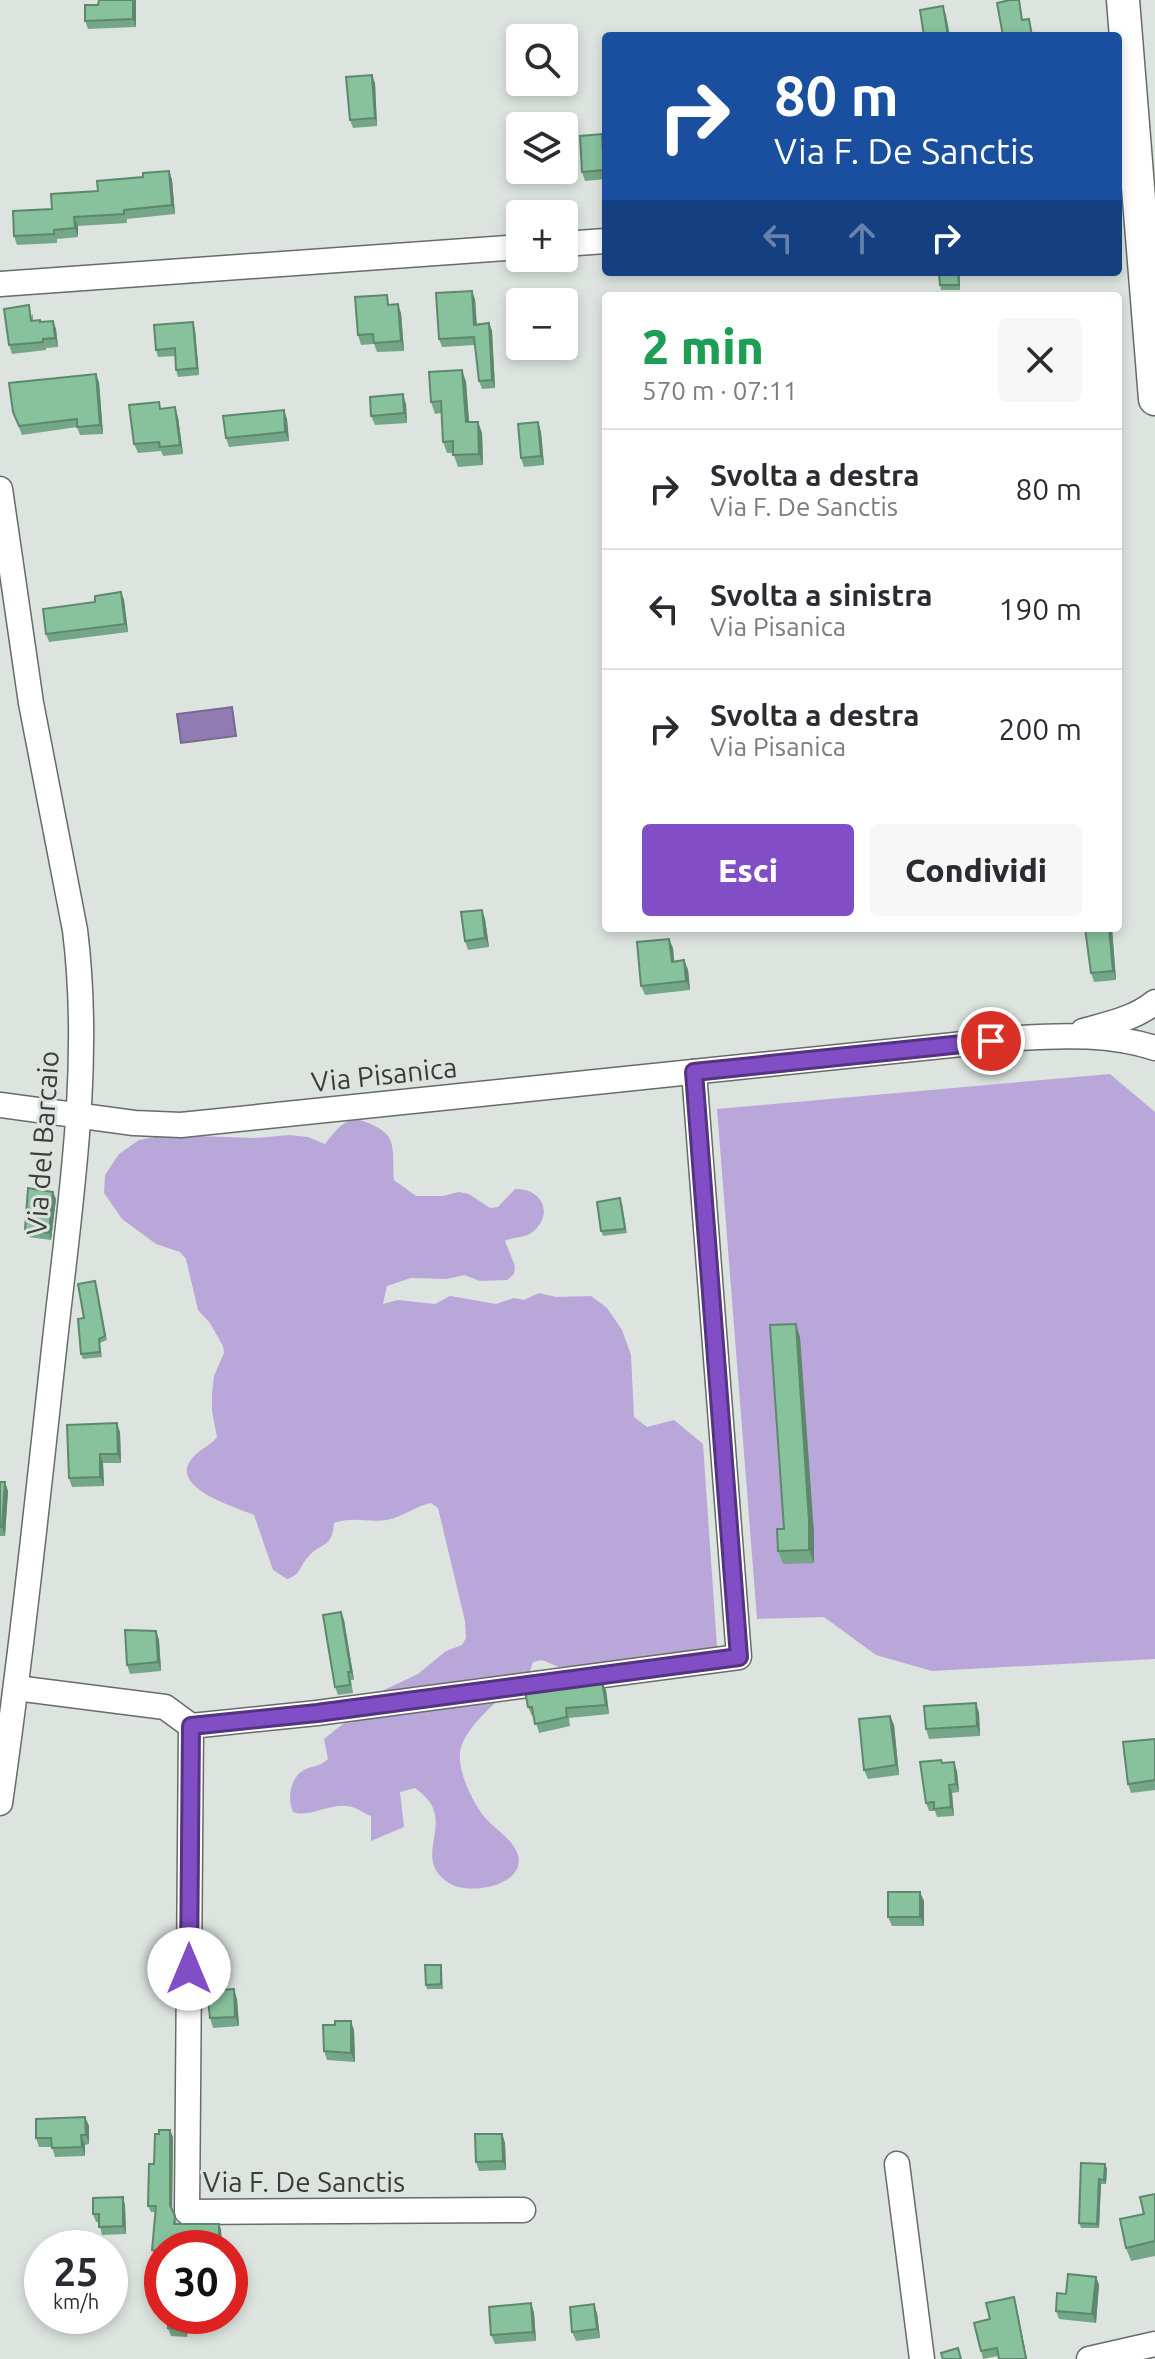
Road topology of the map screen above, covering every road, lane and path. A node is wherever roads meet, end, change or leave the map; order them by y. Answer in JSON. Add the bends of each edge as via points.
{"nodes":[{"id":1,"x":1123,"y":0,"type":"edge"},
{"id":2,"x":602,"y":241,"type":"edge"},
{"id":3,"x":578,"y":243,"type":"edge"},
{"id":4,"x":506,"y":248,"type":"edge"},
{"id":5,"x":0,"y":284,"type":"edge"},
{"id":6,"x":1155,"y":399,"type":"edge"},
{"id":7,"x":0,"y":489,"type":"edge"},
{"id":8,"x":1155,"y":1002,"type":"edge"},
{"id":9,"x":1069,"y":1034,"type":"junction"},
{"id":10,"x":1155,"y":1048,"type":"edge"},
{"id":11,"x":694,"y":1072,"type":"junction"},
{"id":12,"x":0,"y":1105,"type":"edge"},
{"id":13,"x":80,"y":1116,"type":"junction"},
{"id":14,"x":16,"y":1688,"type":"junction"},
{"id":15,"x":191,"y":1726,"type":"junction"},
{"id":16,"x":0,"y":1803,"type":"edge"},
{"id":17,"x":897,"y":2164,"type":"dead end"},
{"id":18,"x":523,"y":2210,"type":"dead end"},
{"id":19,"x":1155,"y":2344,"type":"edge"},
{"id":20,"x":922,"y":2359,"type":"edge"},
{"id":21,"x":1089,"y":2359,"type":"edge"}],
"edges":[{"from":1,"to":6,"type":"main road"},
{"from":2,"to":3,"type":"street"},
{"from":4,"to":5,"type":"street"},
{"from":7,"to":13,"type":"street","name":"Via del Barcaio","via":[[31,703],[75,930]]},
{"from":8,"to":9,"type":"street","name":"Via Pisanica","via":[[1123,1020]]},
{"from":9,"to":10,"type":"street","name":"Via Pisanica"},
{"from":9,"to":11,"type":"street","name":"Via Pisanica"},
{"from":11,"to":13,"type":"street","name":"Via Pisanica","via":[[181,1125]]},
{"from":11,"to":15,"type":"street","via":[[739,1657]]},
{"from":12,"to":13,"type":"street","name":"Via Pisanica"},
{"from":13,"to":14,"type":"street","name":"Via del Barcaio"},
{"from":14,"to":15,"type":"street","via":[[165,1707]]},
{"from":14,"to":16,"type":"street","name":"Via del Barcaio"},
{"from":15,"to":18,"type":"street","name":"Via F. De Sanctis","via":[[187,2212]]},
{"from":17,"to":20,"type":"street"},
{"from":19,"to":21,"type":"street"}]}
